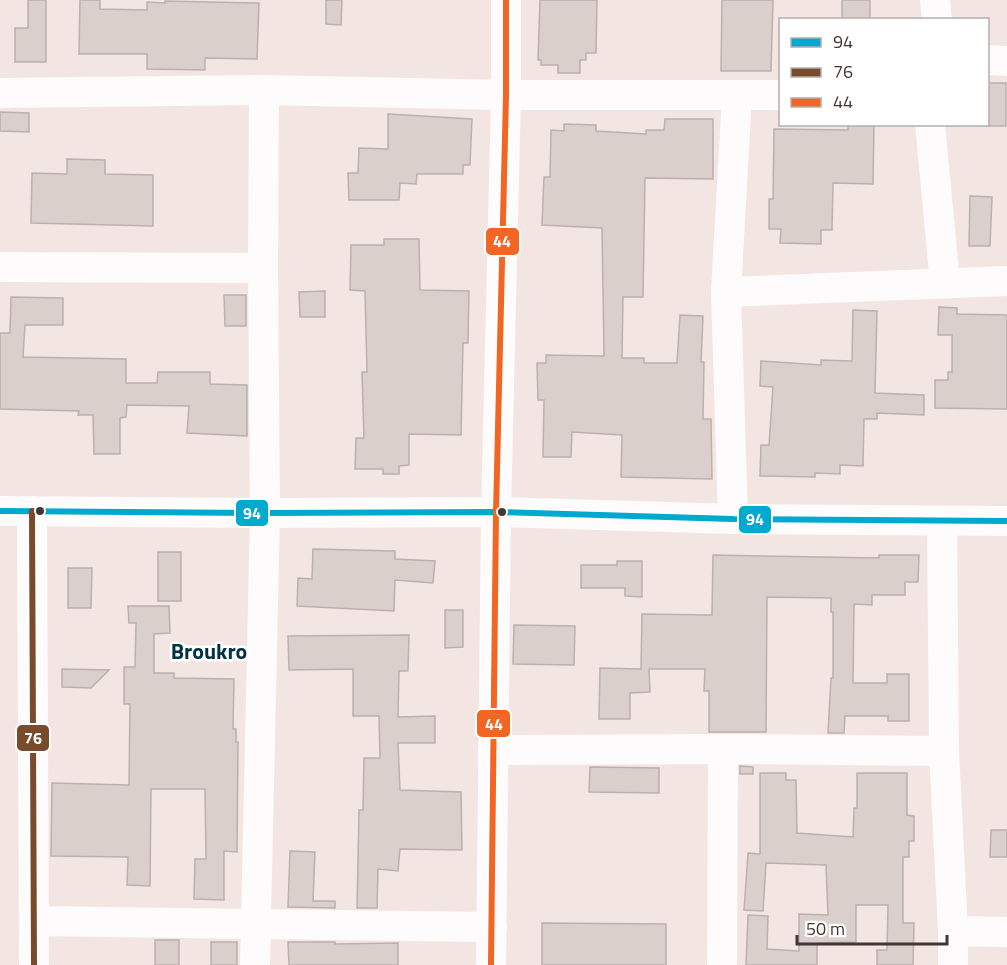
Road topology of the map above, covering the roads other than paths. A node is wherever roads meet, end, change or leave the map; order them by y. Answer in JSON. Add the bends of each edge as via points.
{"nodes":[{"id":1,"x":506,"y":0,"type":"edge"},
{"id":2,"x":935,"y":0,"type":"edge"},
{"id":3,"x":937,"y":18,"type":"edge"},
{"id":4,"x":989,"y":60,"type":"edge"},
{"id":5,"x":1007,"y":60,"type":"edge"},
{"id":6,"x":264,"y":90,"type":"junction"},
{"id":7,"x":0,"y":93,"type":"edge"},
{"id":8,"x":506,"y":95,"type":"junction"},
{"id":9,"x":737,"y":95,"type":"junction"},
{"id":10,"x":779,"y":95,"type":"edge"},
{"id":11,"x":930,"y":126,"type":"edge"},
{"id":12,"x":0,"y":267,"type":"edge"},
{"id":13,"x":263,"y":268,"type":"junction"},
{"id":14,"x":1007,"y":282,"type":"edge"},
{"id":15,"x":945,"y":283,"type":"junction"},
{"id":16,"x":726,"y":292,"type":"junction"},
{"id":17,"x":0,"y":511,"type":"edge"},
{"id":18,"x":32,"y":511,"type":"junction"},
{"id":19,"x":496,"y":512,"type":"junction"},
{"id":20,"x":265,"y":513,"type":"junction"},
{"id":21,"x":733,"y":519,"type":"junction"},
{"id":22,"x":942,"y":521,"type":"junction"},
{"id":23,"x":1007,"y":521,"type":"edge"},
{"id":24,"x":723,"y":749,"type":"junction"},
{"id":25,"x":493,"y":750,"type":"junction"},
{"id":26,"x":944,"y":752,"type":"junction"},
{"id":27,"x":34,"y":921,"type":"junction"},
{"id":28,"x":256,"y":924,"type":"junction"},
{"id":29,"x":492,"y":927,"type":"junction"},
{"id":30,"x":953,"y":931,"type":"junction"},
{"id":31,"x":1007,"y":932,"type":"edge"},
{"id":32,"x":34,"y":965,"type":"edge"},
{"id":33,"x":255,"y":965,"type":"edge"},
{"id":34,"x":491,"y":965,"type":"edge"},
{"id":35,"x":722,"y":965,"type":"edge"},
{"id":36,"x":953,"y":965,"type":"edge"}],
"edges":[{"from":1,"to":8,"type":"street"},
{"from":2,"to":3,"type":"street"},
{"from":4,"to":5,"type":"street"},
{"from":6,"to":7,"type":"street"},
{"from":6,"to":8,"type":"street"},
{"from":6,"to":13,"type":"street"},
{"from":8,"to":9,"type":"street"},
{"from":8,"to":19,"type":"street"},
{"from":9,"to":10,"type":"street"},
{"from":9,"to":16,"type":"street"},
{"from":11,"to":15,"type":"street"},
{"from":12,"to":13,"type":"street"},
{"from":13,"to":20,"type":"street"},
{"from":14,"to":15,"type":"street"},
{"from":15,"to":16,"type":"street"},
{"from":16,"to":21,"type":"street"},
{"from":17,"to":18,"type":"street"},
{"from":18,"to":20,"type":"street"},
{"from":18,"to":27,"type":"street"},
{"from":19,"to":20,"type":"street"},
{"from":19,"to":21,"type":"street"},
{"from":19,"to":25,"type":"street"},
{"from":20,"to":28,"type":"street"},
{"from":21,"to":22,"type":"street"},
{"from":22,"to":23,"type":"street"},
{"from":22,"to":26,"type":"street"},
{"from":24,"to":25,"type":"street"},
{"from":24,"to":26,"type":"street"},
{"from":24,"to":35,"type":"street"},
{"from":25,"to":29,"type":"street"},
{"from":26,"to":30,"type":"street"},
{"from":27,"to":28,"type":"street"},
{"from":27,"to":32,"type":"street"},
{"from":28,"to":29,"type":"street"},
{"from":28,"to":33,"type":"street"},
{"from":29,"to":34,"type":"street"},
{"from":30,"to":31,"type":"street"},
{"from":30,"to":36,"type":"street"}]}
